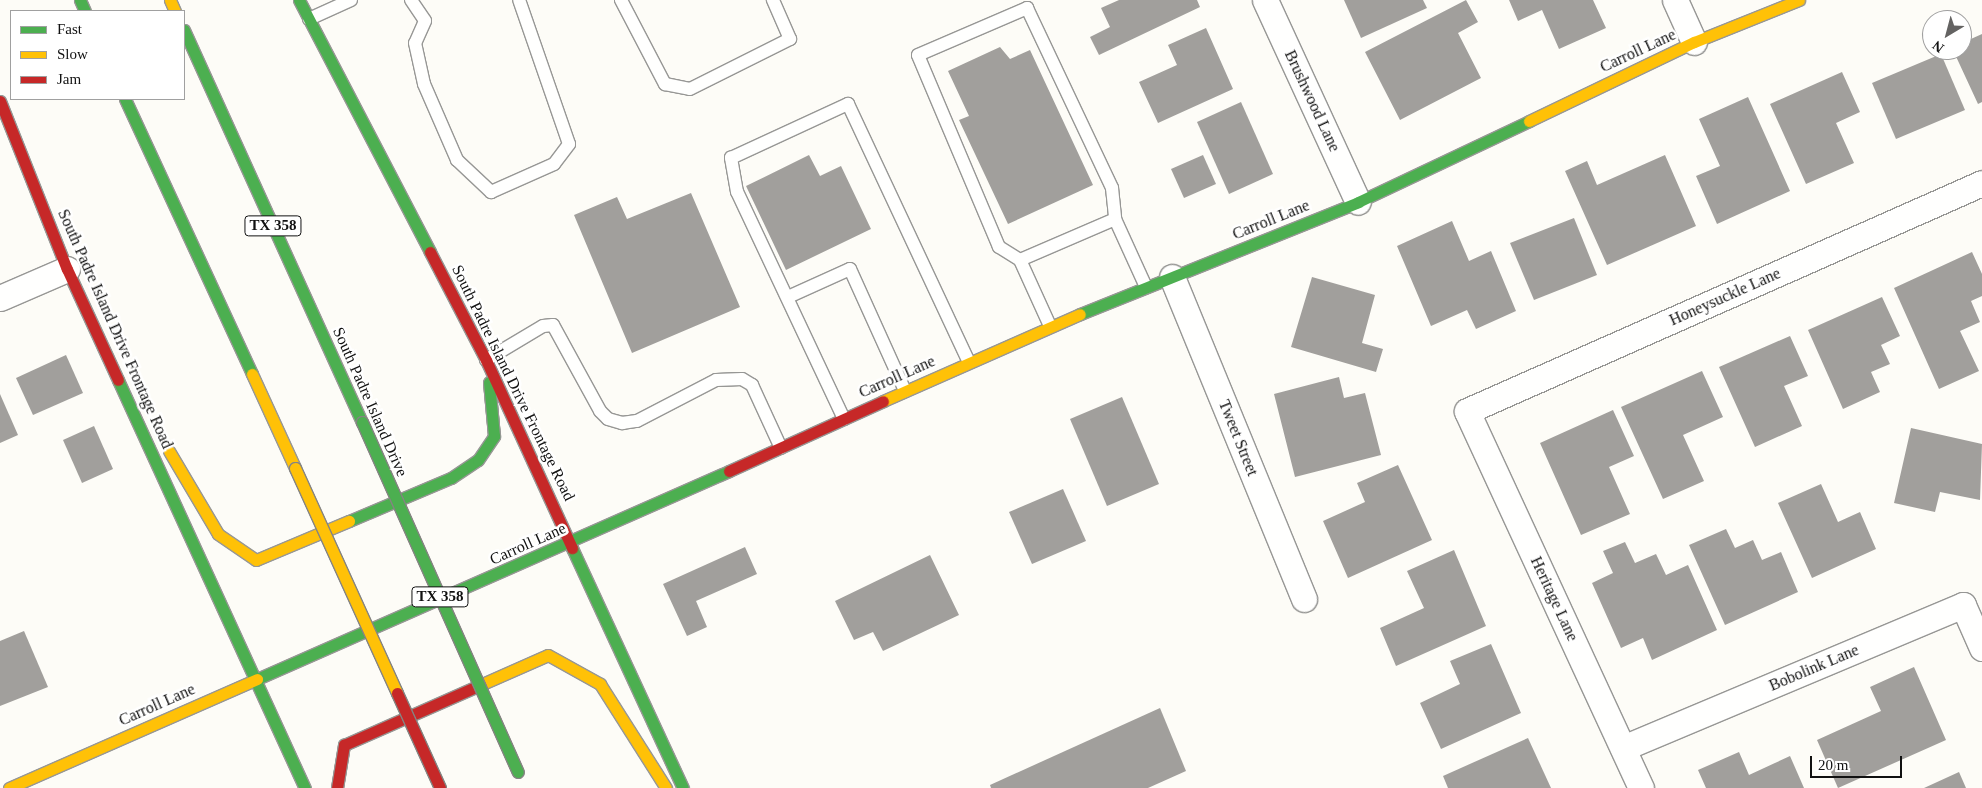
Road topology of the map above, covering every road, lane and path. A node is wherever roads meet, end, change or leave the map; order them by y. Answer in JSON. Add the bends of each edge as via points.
{"nodes":[{"id":1,"x":299,"y":0,"type":"edge"},
{"id":2,"x":351,"y":0,"type":"edge"},
{"id":3,"x":411,"y":0,"type":"edge"},
{"id":4,"x":519,"y":0,"type":"edge"},
{"id":5,"x":621,"y":0,"type":"edge"},
{"id":6,"x":773,"y":0,"type":"edge"},
{"id":7,"x":1266,"y":0,"type":"edge"},
{"id":8,"x":1675,"y":0,"type":"edge"},
{"id":9,"x":1799,"y":0,"type":"edge"},
{"id":10,"x":309,"y":19,"type":"junction"},
{"id":11,"x":185,"y":32,"type":"edge"},
{"id":12,"x":1694,"y":42,"type":"junction"},
{"id":13,"x":125,"y":100,"type":"edge"},
{"id":14,"x":0,"y":101,"type":"edge"},
{"id":15,"x":1982,"y":183,"type":"edge"},
{"id":16,"x":1358,"y":202,"type":"junction"},
{"id":17,"x":1115,"y":219,"type":"junction"},
{"id":18,"x":1020,"y":260,"type":"junction"},
{"id":19,"x":67,"y":269,"type":"junction"},
{"id":20,"x":1172,"y":277,"type":"junction"},
{"id":21,"x":1146,"y":287,"type":"junction"},
{"id":22,"x":788,"y":297,"type":"junction"},
{"id":23,"x":0,"y":298,"type":"edge"},
{"id":24,"x":1050,"y":326,"type":"junction"},
{"id":25,"x":106,"y":345,"type":"junction"},
{"id":26,"x":486,"y":360,"type":"junction"},
{"id":27,"x":969,"y":362,"type":"junction"},
{"id":28,"x":905,"y":391,"type":"junction"},
{"id":29,"x":1468,"y":411,"type":"joint"},
{"id":30,"x":844,"y":419,"type":"junction"},
{"id":31,"x":781,"y":448,"type":"junction"},
{"id":32,"x":572,"y":542,"type":"junction"},
{"id":33,"x":1304,"y":599,"type":"dead end"},
{"id":34,"x":1982,"y":648,"type":"edge"},
{"id":35,"x":254,"y":680,"type":"junction"},
{"id":36,"x":1623,"y":748,"type":"junction"},
{"id":37,"x":9,"y":788,"type":"edge"},
{"id":38,"x":305,"y":788,"type":"edge"},
{"id":39,"x":337,"y":788,"type":"edge"},
{"id":40,"x":440,"y":788,"type":"edge"},
{"id":41,"x":526,"y":788,"type":"edge"},
{"id":42,"x":666,"y":788,"type":"edge"},
{"id":43,"x":683,"y":788,"type":"edge"},
{"id":44,"x":1641,"y":788,"type":"edge"}],
"edges":[{"from":1,"to":10,"type":"main road","name":"South Padre Island Drive Frontage Road"},
{"from":2,"to":10,"type":"lane"},
{"from":3,"to":4,"type":"lane","via":[[425,21],[415,42],[424,84],[457,160],[491,192],[554,164],[569,144]]},
{"from":5,"to":6,"type":"lane","via":[[665,84],[690,89],[790,38]]},
{"from":7,"to":16,"type":"street","name":"Brushwood Lane"},
{"from":8,"to":12,"type":"street"},
{"from":9,"to":12,"type":"main road","name":"Carroll Lane"},
{"from":10,"to":26,"type":"main road","name":"South Padre Island Drive Frontage Road"},
{"from":11,"to":41,"type":"main road","name":"South Padre Island Drive","number":"TX 358","bridge":true},
{"from":12,"to":16,"type":"main road","name":"Carroll Lane"},
{"from":13,"to":40,"type":"main road","bridge":true},
{"from":14,"to":19,"type":"main road","name":"South Padre Island Drive Frontage Road"},
{"from":15,"to":29,"type":"street","name":"Honeysuckle Lane"},
{"from":16,"to":20,"type":"main road","name":"Carroll Lane"},
{"from":17,"to":18,"type":"lane"},
{"from":17,"to":18,"type":"lane","via":[[1112,188],[1027,8],[918,56],[999,247]]},
{"from":17,"to":21,"type":"lane"},
{"from":18,"to":24,"type":"lane"},
{"from":19,"to":23,"type":"street"},
{"from":19,"to":25,"type":"main road","name":"South Padre Island Drive Frontage Road"},
{"from":20,"to":21,"type":"main road","name":"Carroll Lane"},
{"from":20,"to":33,"type":"street","name":"Tweet Street"},
{"from":21,"to":24,"type":"main road","name":"Carroll Lane"},
{"from":22,"to":27,"type":"lane","via":[[737,192],[731,158],[848,104]]},
{"from":22,"to":28,"type":"lane","via":[[850,269]]},
{"from":22,"to":30,"type":"lane"},
{"from":24,"to":27,"type":"main road","name":"Carroll Lane"},
{"from":25,"to":26,"type":"main road","via":[[218,534],[256,560],[451,478],[478,460],[494,436]]},
{"from":25,"to":35,"type":"main road","name":"South Padre Island Drive Frontage Road"},
{"from":26,"to":31,"type":"lane","via":[[544,326],[553,325],[600,411],[622,422],[637,421],[716,380],[742,379],[752,385]]},
{"from":26,"to":32,"type":"main road","name":"South Padre Island Drive Frontage Road"},
{"from":27,"to":28,"type":"main road","name":"Carroll Lane"},
{"from":28,"to":30,"type":"main road","name":"Carroll Lane"},
{"from":29,"to":36,"type":"street","name":"Heritage Lane"},
{"from":30,"to":31,"type":"main road","name":"Carroll Lane"},
{"from":31,"to":32,"type":"main road","name":"Carroll Lane"},
{"from":32,"to":35,"type":"main road","name":"Carroll Lane"},
{"from":32,"to":43,"type":"main road","name":"South Padre Island Drive Frontage Road"},
{"from":34,"to":36,"type":"street","name":"Bobolink Lane","via":[[1963,606]]},
{"from":35,"to":37,"type":"main road","name":"Carroll Lane"},
{"from":35,"to":38,"type":"main road","name":"South Padre Island Drive Frontage Road"},
{"from":36,"to":44,"type":"street","name":"Heritage Lane"},
{"from":39,"to":42,"type":"main road","via":[[344,745],[548,655],[600,684]]}]}
